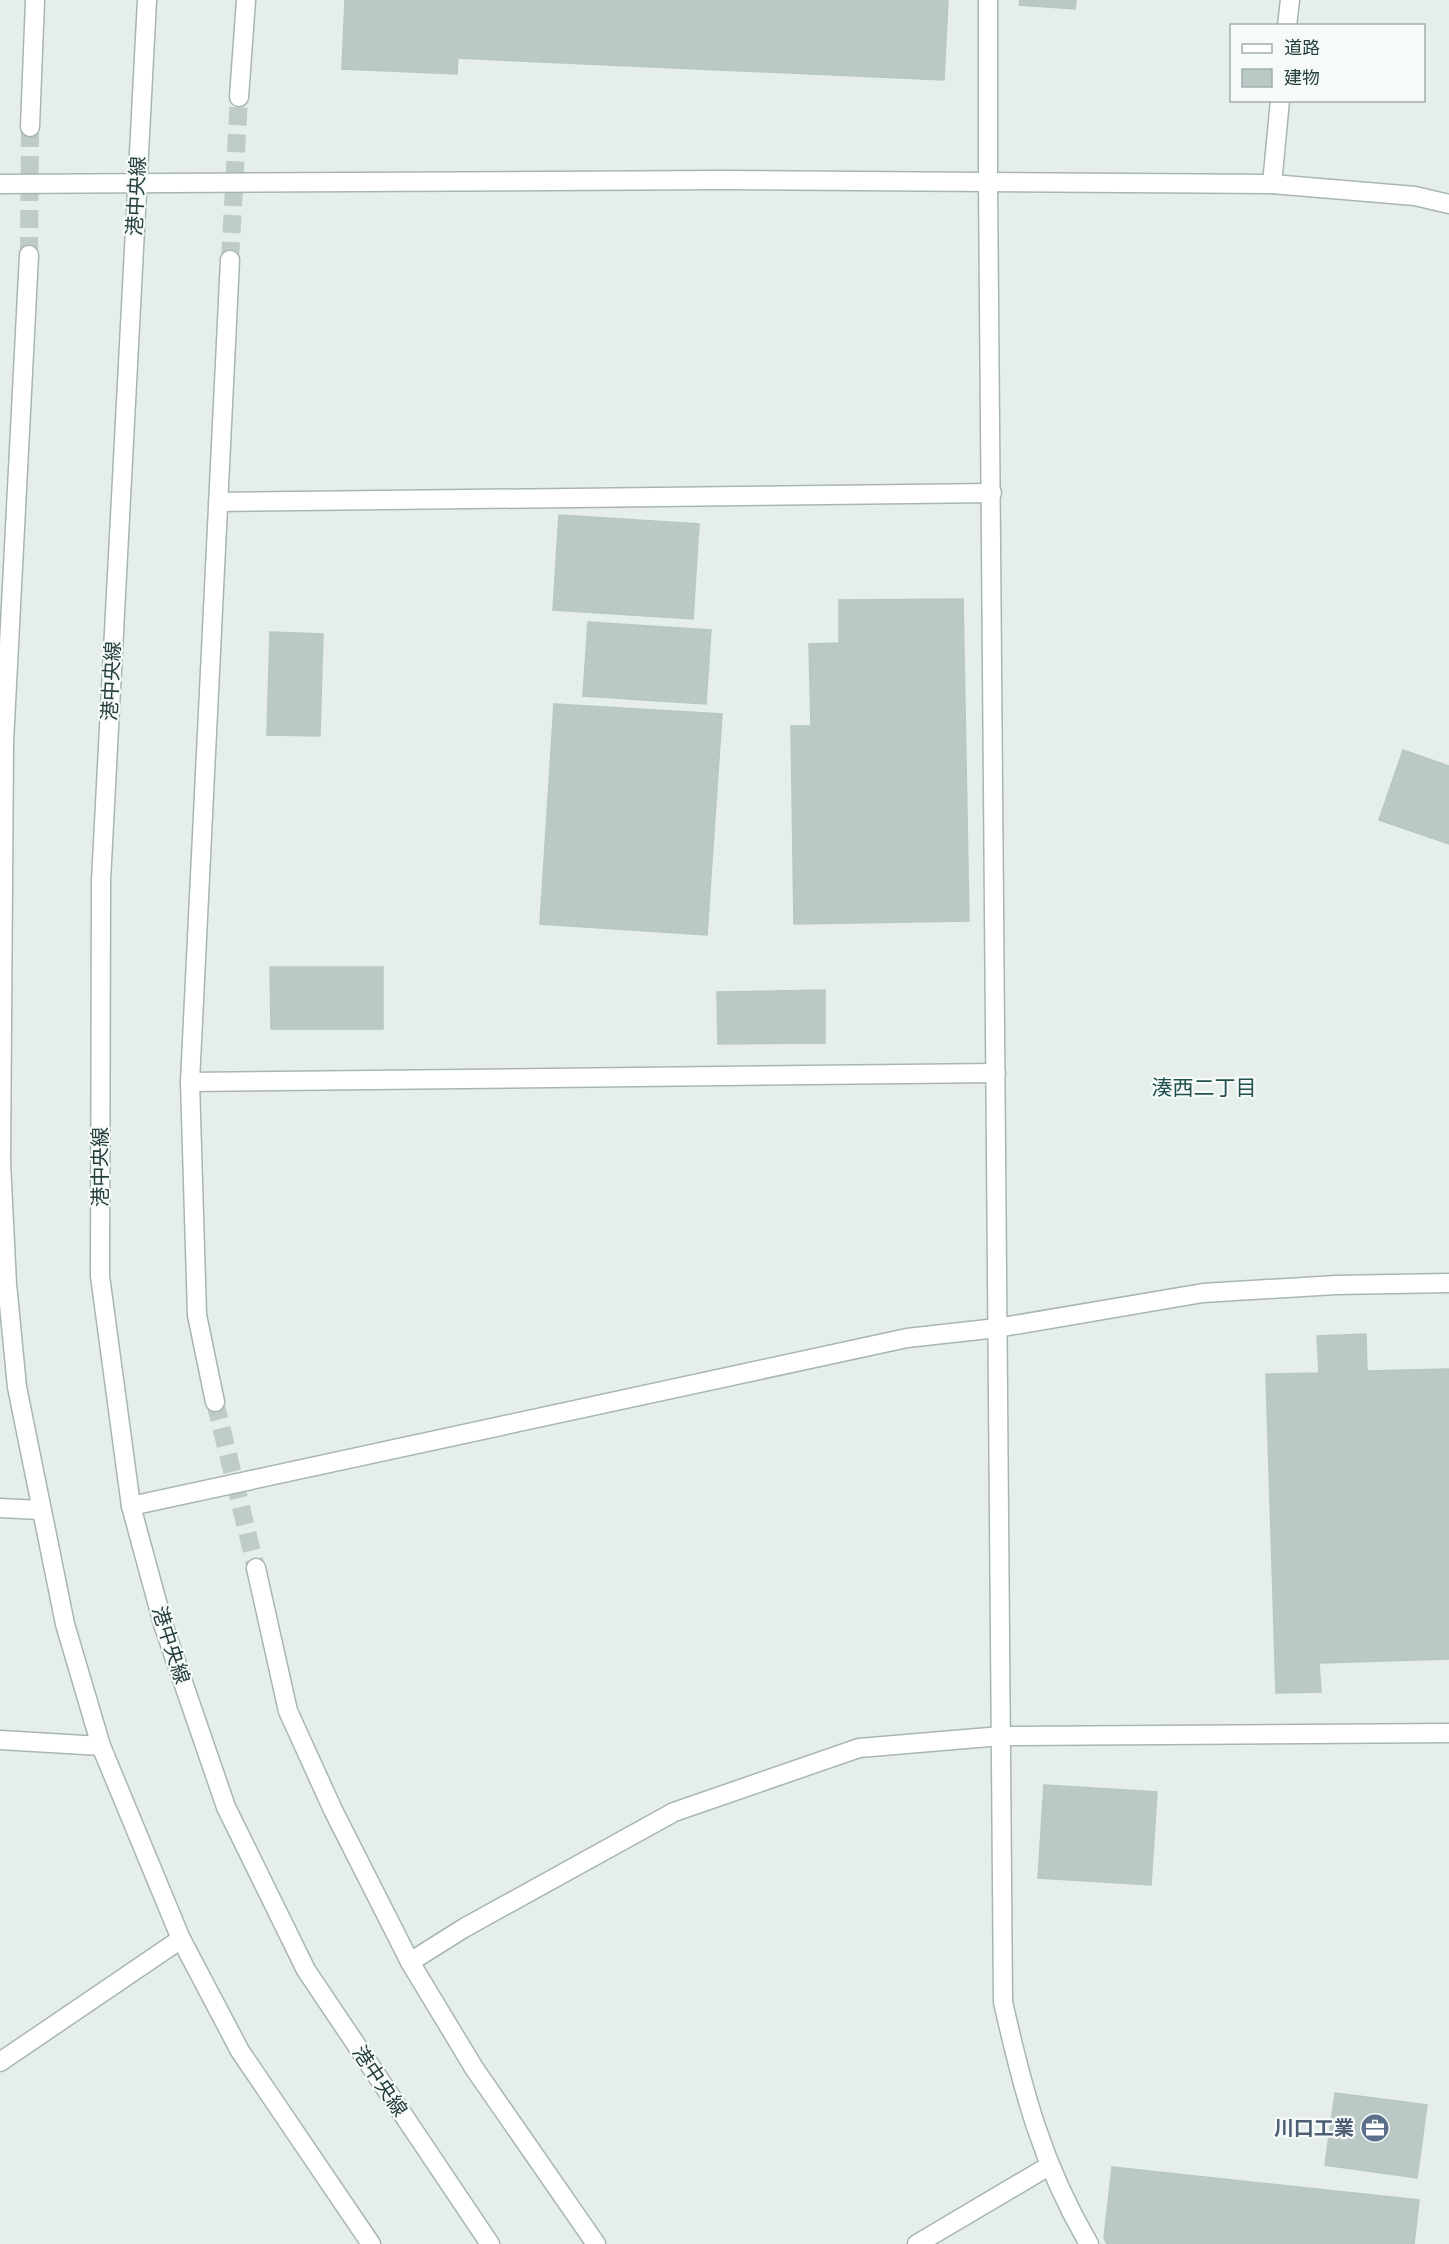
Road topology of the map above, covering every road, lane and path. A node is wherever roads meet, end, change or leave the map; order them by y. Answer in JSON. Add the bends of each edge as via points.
{"nodes":[{"id":1,"x":35,"y":0,"type":"edge"},
{"id":2,"x":147,"y":0,"type":"edge"},
{"id":3,"x":246,"y":0,"type":"edge"},
{"id":4,"x":988,"y":0,"type":"edge"},
{"id":5,"x":1290,"y":0,"type":"edge"},
{"id":6,"x":1287,"y":24,"type":"edge"},
{"id":7,"x":239,"y":97,"type":"tunnel mouth"},
{"id":8,"x":1280,"y":102,"type":"edge"},
{"id":9,"x":30,"y":127,"type":"tunnel mouth"},
{"id":10,"x":988,"y":181,"type":"junction"},
{"id":11,"x":137,"y":182,"type":"junction"},
{"id":12,"x":0,"y":184,"type":"edge"},
{"id":13,"x":1272,"y":184,"type":"junction"},
{"id":14,"x":1449,"y":204,"type":"edge"},
{"id":15,"x":29,"y":255,"type":"tunnel mouth"},
{"id":16,"x":230,"y":260,"type":"tunnel mouth"},
{"id":17,"x":992,"y":493,"type":"junction"},
{"id":18,"x":218,"y":502,"type":"junction"},
{"id":19,"x":2,"y":742,"type":"edge"},
{"id":20,"x":996,"y":1073,"type":"junction"},
{"id":21,"x":190,"y":1082,"type":"junction"},
{"id":22,"x":1449,"y":1283,"type":"edge"},
{"id":23,"x":997,"y":1328,"type":"junction"},
{"id":24,"x":215,"y":1402,"type":"tunnel mouth"},
{"id":25,"x":130,"y":1506,"type":"junction"},
{"id":26,"x":0,"y":1508,"type":"edge"},
{"id":27,"x":40,"y":1510,"type":"junction"},
{"id":28,"x":256,"y":1568,"type":"tunnel mouth"},
{"id":29,"x":1449,"y":1733,"type":"edge"},
{"id":30,"x":1001,"y":1736,"type":"junction"},
{"id":31,"x":0,"y":1740,"type":"edge"},
{"id":32,"x":101,"y":1746,"type":"junction"},
{"id":33,"x":181,"y":1939,"type":"junction"},
{"id":34,"x":410,"y":1962,"type":"junction"},
{"id":35,"x":0,"y":2062,"type":"edge"},
{"id":36,"x":1049,"y":2166,"type":"junction"},
{"id":37,"x":371,"y":2244,"type":"edge"},
{"id":38,"x":490,"y":2244,"type":"edge"},
{"id":39,"x":596,"y":2244,"type":"edge"},
{"id":40,"x":917,"y":2244,"type":"edge"},
{"id":41,"x":1089,"y":2244,"type":"edge"}],
"edges":[{"from":1,"to":9,"type":"street"},
{"from":2,"to":11,"type":"street","name":"港中央線"},
{"from":3,"to":7,"type":"street"},
{"from":4,"to":10,"type":"street"},
{"from":5,"to":6,"type":"street"},
{"from":8,"to":13,"type":"street"},
{"from":10,"to":11,"type":"street"},
{"from":10,"to":13,"type":"street"},
{"from":10,"to":17,"type":"street"},
{"from":11,"to":12,"type":"street"},
{"from":11,"to":25,"type":"street","name":"港中央線","via":[[101,881],[100,1276]]},
{"from":13,"to":14,"type":"street","via":[[1415,196]]},
{"from":15,"to":19,"type":"street"},
{"from":16,"to":18,"type":"street"},
{"from":17,"to":18,"type":"street"},
{"from":17,"to":20,"type":"street"},
{"from":18,"to":21,"type":"street"},
{"from":19,"to":27,"type":"street","via":[[1,1162],[7,1284],[17,1387]]},
{"from":20,"to":21,"type":"street"},
{"from":20,"to":23,"type":"street"},
{"from":21,"to":24,"type":"street","via":[[197,1315]]},
{"from":22,"to":23,"type":"street","via":[[1203,1293]]},
{"from":23,"to":25,"type":"street","via":[[907,1338]]},
{"from":23,"to":30,"type":"street"},
{"from":25,"to":38,"type":"street","name":"港中央線","via":[[164,1624],[226,1807],[306,1970]]},
{"from":26,"to":27,"type":"street"},
{"from":27,"to":32,"type":"street","via":[[65,1624]]},
{"from":28,"to":34,"type":"street","via":[[288,1711]]},
{"from":29,"to":30,"type":"street"},
{"from":30,"to":34,"type":"street","via":[[859,1748],[674,1812]]},
{"from":30,"to":36,"type":"street","via":[[1003,2002],[1025,2096]]},
{"from":31,"to":32,"type":"street"},
{"from":32,"to":33,"type":"street"},
{"from":33,"to":35,"type":"street"},
{"from":33,"to":37,"type":"street","via":[[240,2051]]},
{"from":34,"to":39,"type":"street","via":[[474,2068]]},
{"from":36,"to":40,"type":"street"},
{"from":36,"to":41,"type":"street"}]}
